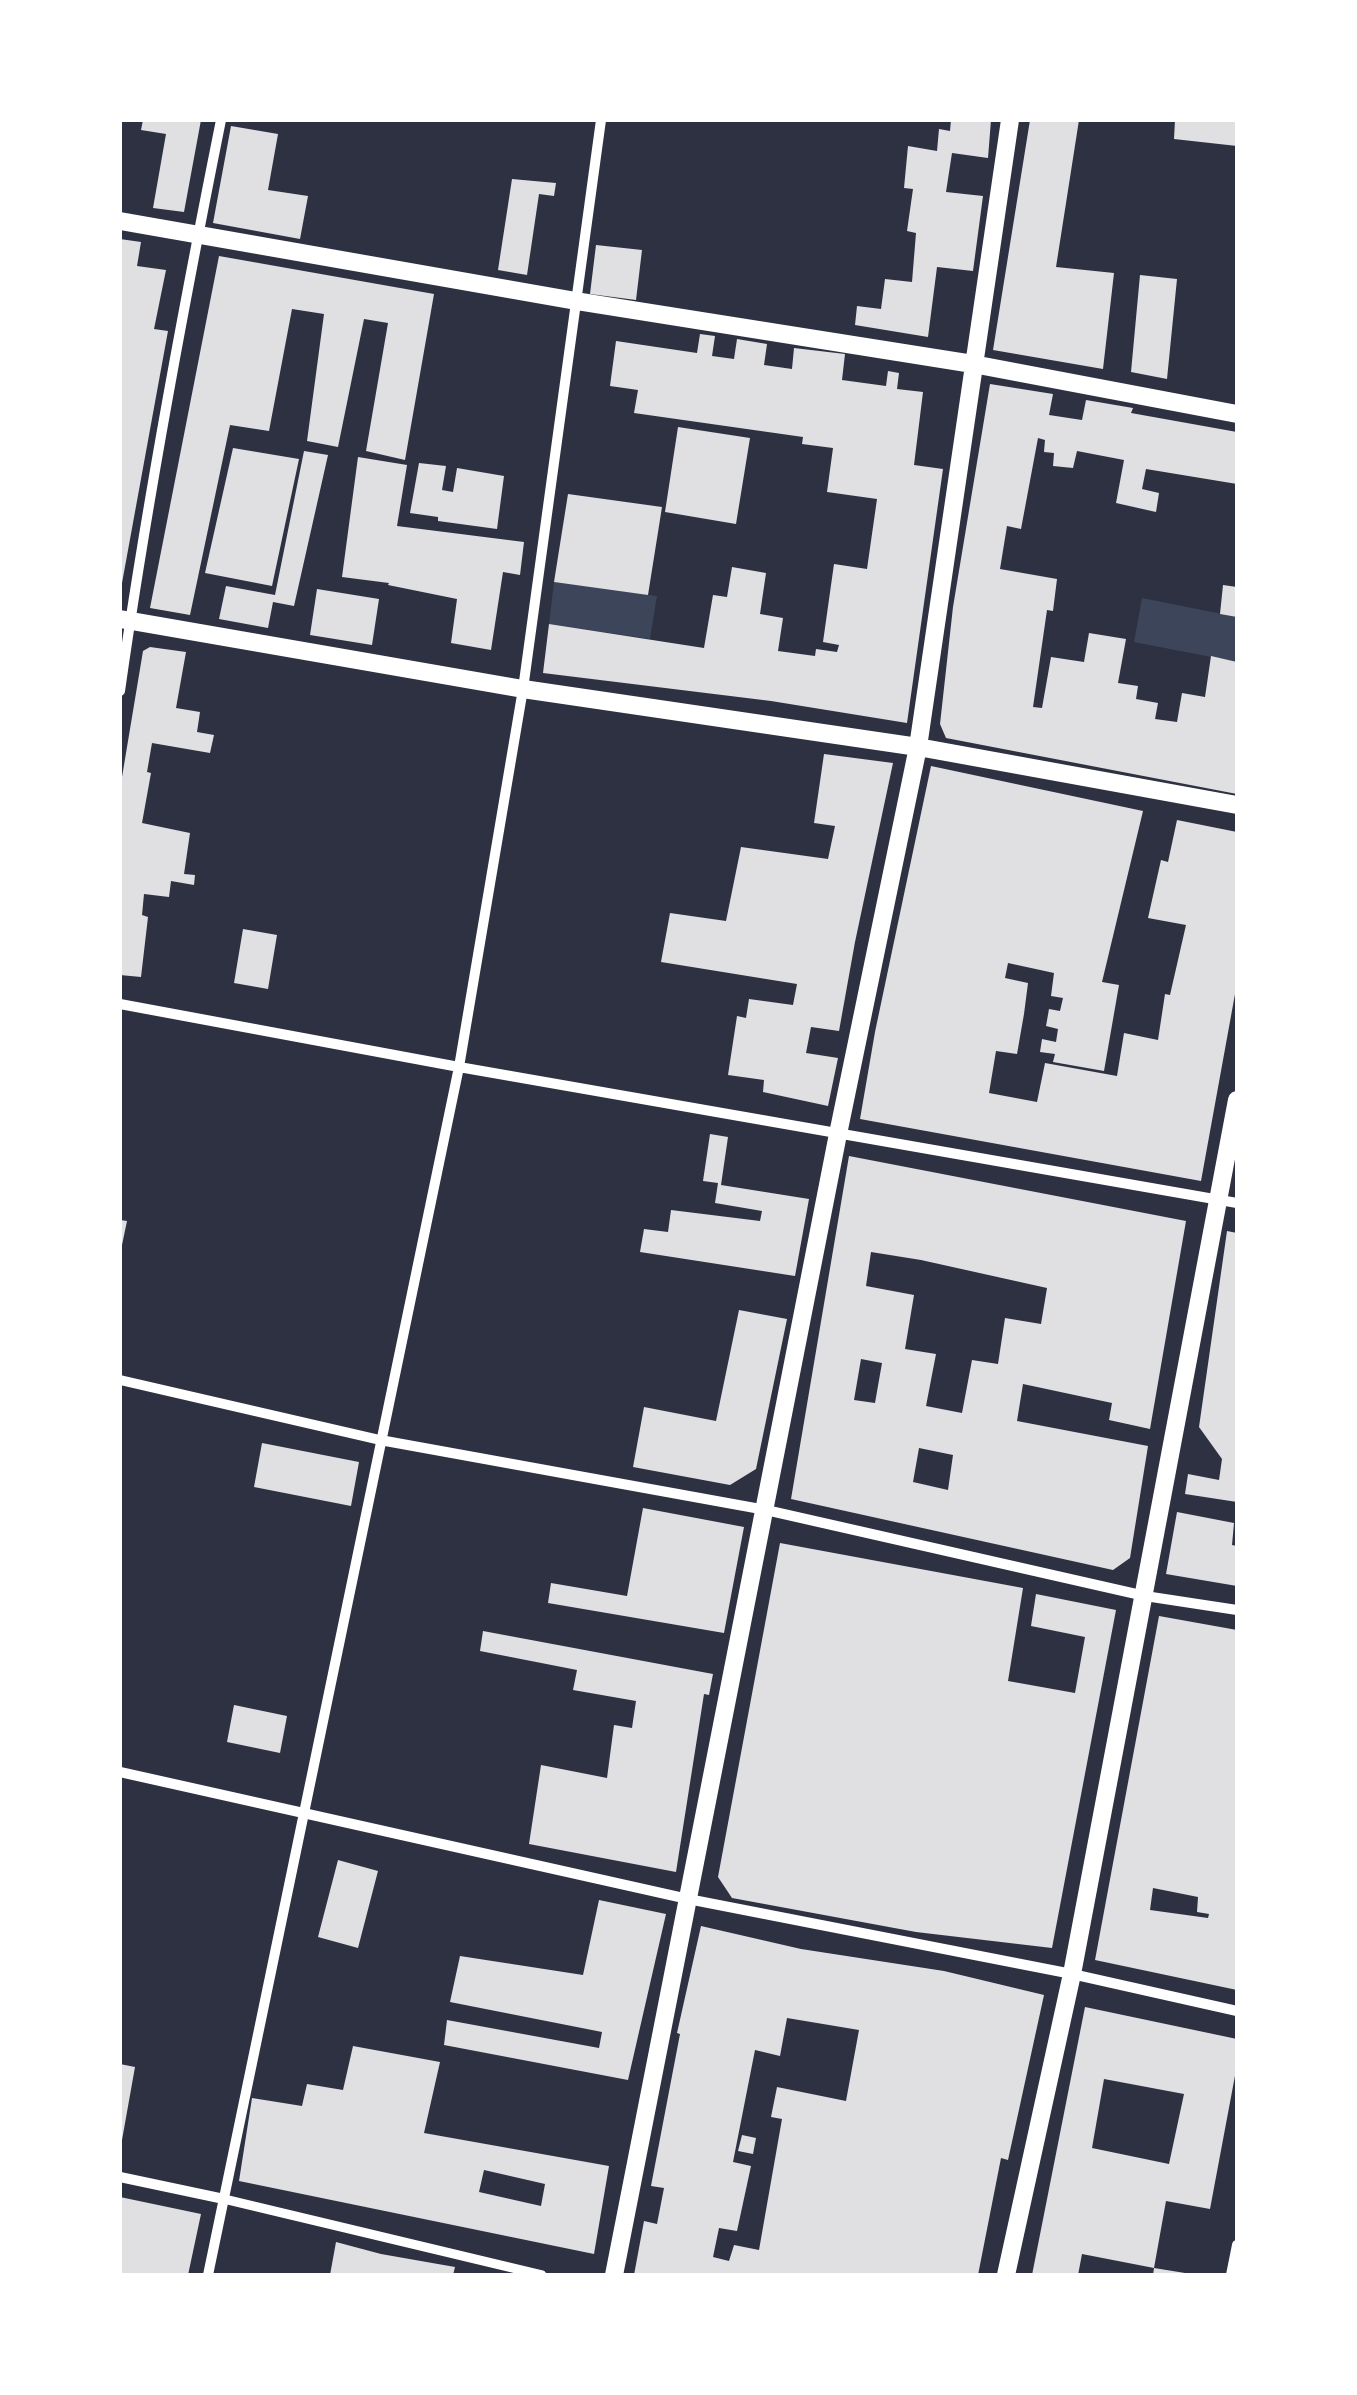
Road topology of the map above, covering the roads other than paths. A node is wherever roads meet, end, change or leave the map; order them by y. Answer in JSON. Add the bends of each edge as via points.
{"nodes":[{"id":1,"x":222,"y":120,"type":"edge"},
{"id":2,"x":601,"y":120,"type":"edge"},
{"id":3,"x":1010,"y":120,"type":"edge"},
{"id":4,"x":120,"y":221,"type":"edge"},
{"id":5,"x":198,"y":234,"type":"junction"},
{"id":6,"x":576,"y":301,"type":"junction"},
{"id":7,"x":972,"y":364,"type":"junction"},
{"id":8,"x":1237,"y":414,"type":"edge"},
{"id":9,"x":125,"y":620,"type":"edge"},
{"id":10,"x":524,"y":689,"type":"junction"},
{"id":11,"x":120,"y":691,"type":"edge"},
{"id":12,"x":918,"y":747,"type":"junction"},
{"id":13,"x":1237,"y":805,"type":"edge"},
{"id":14,"x":120,"y":1004,"type":"edge"},
{"id":15,"x":459,"y":1067,"type":"junction"},
{"id":16,"x":1237,"y":1100,"type":"edge"},
{"id":17,"x":838,"y":1134,"type":"junction"},
{"id":18,"x":1218,"y":1199,"type":"junction"},
{"id":19,"x":1237,"y":1203,"type":"edge"},
{"id":20,"x":120,"y":1380,"type":"edge"},
{"id":21,"x":380,"y":1440,"type":"junction"},
{"id":22,"x":766,"y":1510,"type":"junction"},
{"id":23,"x":1145,"y":1596,"type":"junction"},
{"id":24,"x":1237,"y":1610,"type":"edge"},
{"id":25,"x":120,"y":1772,"type":"edge"},
{"id":26,"x":305,"y":1812,"type":"junction"},
{"id":27,"x":688,"y":1900,"type":"junction"},
{"id":28,"x":1072,"y":1974,"type":"junction"},
{"id":29,"x":1237,"y":2011,"type":"edge"},
{"id":30,"x":120,"y":2177,"type":"edge"},
{"id":31,"x":224,"y":2199,"type":"junction"},
{"id":32,"x":1237,"y":2245,"type":"edge"},
{"id":33,"x":208,"y":2275,"type":"edge"},
{"id":34,"x":542,"y":2275,"type":"edge"},
{"id":35,"x":614,"y":2275,"type":"edge"},
{"id":36,"x":1006,"y":2275,"type":"edge"},
{"id":37,"x":1231,"y":2275,"type":"edge"}],
"edges":[{"from":1,"to":5,"type":"street"},
{"from":2,"to":6,"type":"street"},
{"from":3,"to":7,"type":"main road"},
{"from":4,"to":5,"type":"main road"},
{"from":5,"to":6,"type":"main road"},
{"from":5,"to":9,"type":"street"},
{"from":6,"to":7,"type":"main road"},
{"from":6,"to":10,"type":"street"},
{"from":7,"to":8,"type":"main road"},
{"from":7,"to":12,"type":"main road"},
{"from":9,"to":10,"type":"main road"},
{"from":9,"to":11,"type":"street"},
{"from":10,"to":12,"type":"main road"},
{"from":10,"to":15,"type":"street"},
{"from":12,"to":13,"type":"main road"},
{"from":12,"to":17,"type":"main road"},
{"from":14,"to":15,"type":"street"},
{"from":15,"to":17,"type":"street"},
{"from":15,"to":21,"type":"street"},
{"from":16,"to":18,"type":"main road"},
{"from":17,"to":18,"type":"street"},
{"from":17,"to":22,"type":"main road"},
{"from":18,"to":19,"type":"street"},
{"from":18,"to":23,"type":"main road"},
{"from":20,"to":21,"type":"street"},
{"from":21,"to":22,"type":"street"},
{"from":21,"to":26,"type":"street"},
{"from":22,"to":23,"type":"street"},
{"from":22,"to":27,"type":"main road"},
{"from":23,"to":24,"type":"street"},
{"from":23,"to":28,"type":"main road"},
{"from":25,"to":26,"type":"street"},
{"from":26,"to":27,"type":"street"},
{"from":26,"to":31,"type":"street"},
{"from":27,"to":28,"type":"street"},
{"from":27,"to":35,"type":"main road"},
{"from":28,"to":29,"type":"street"},
{"from":28,"to":36,"type":"main road"},
{"from":30,"to":31,"type":"street"},
{"from":31,"to":33,"type":"street"},
{"from":31,"to":34,"type":"street"},
{"from":32,"to":37,"type":"street"}]}
